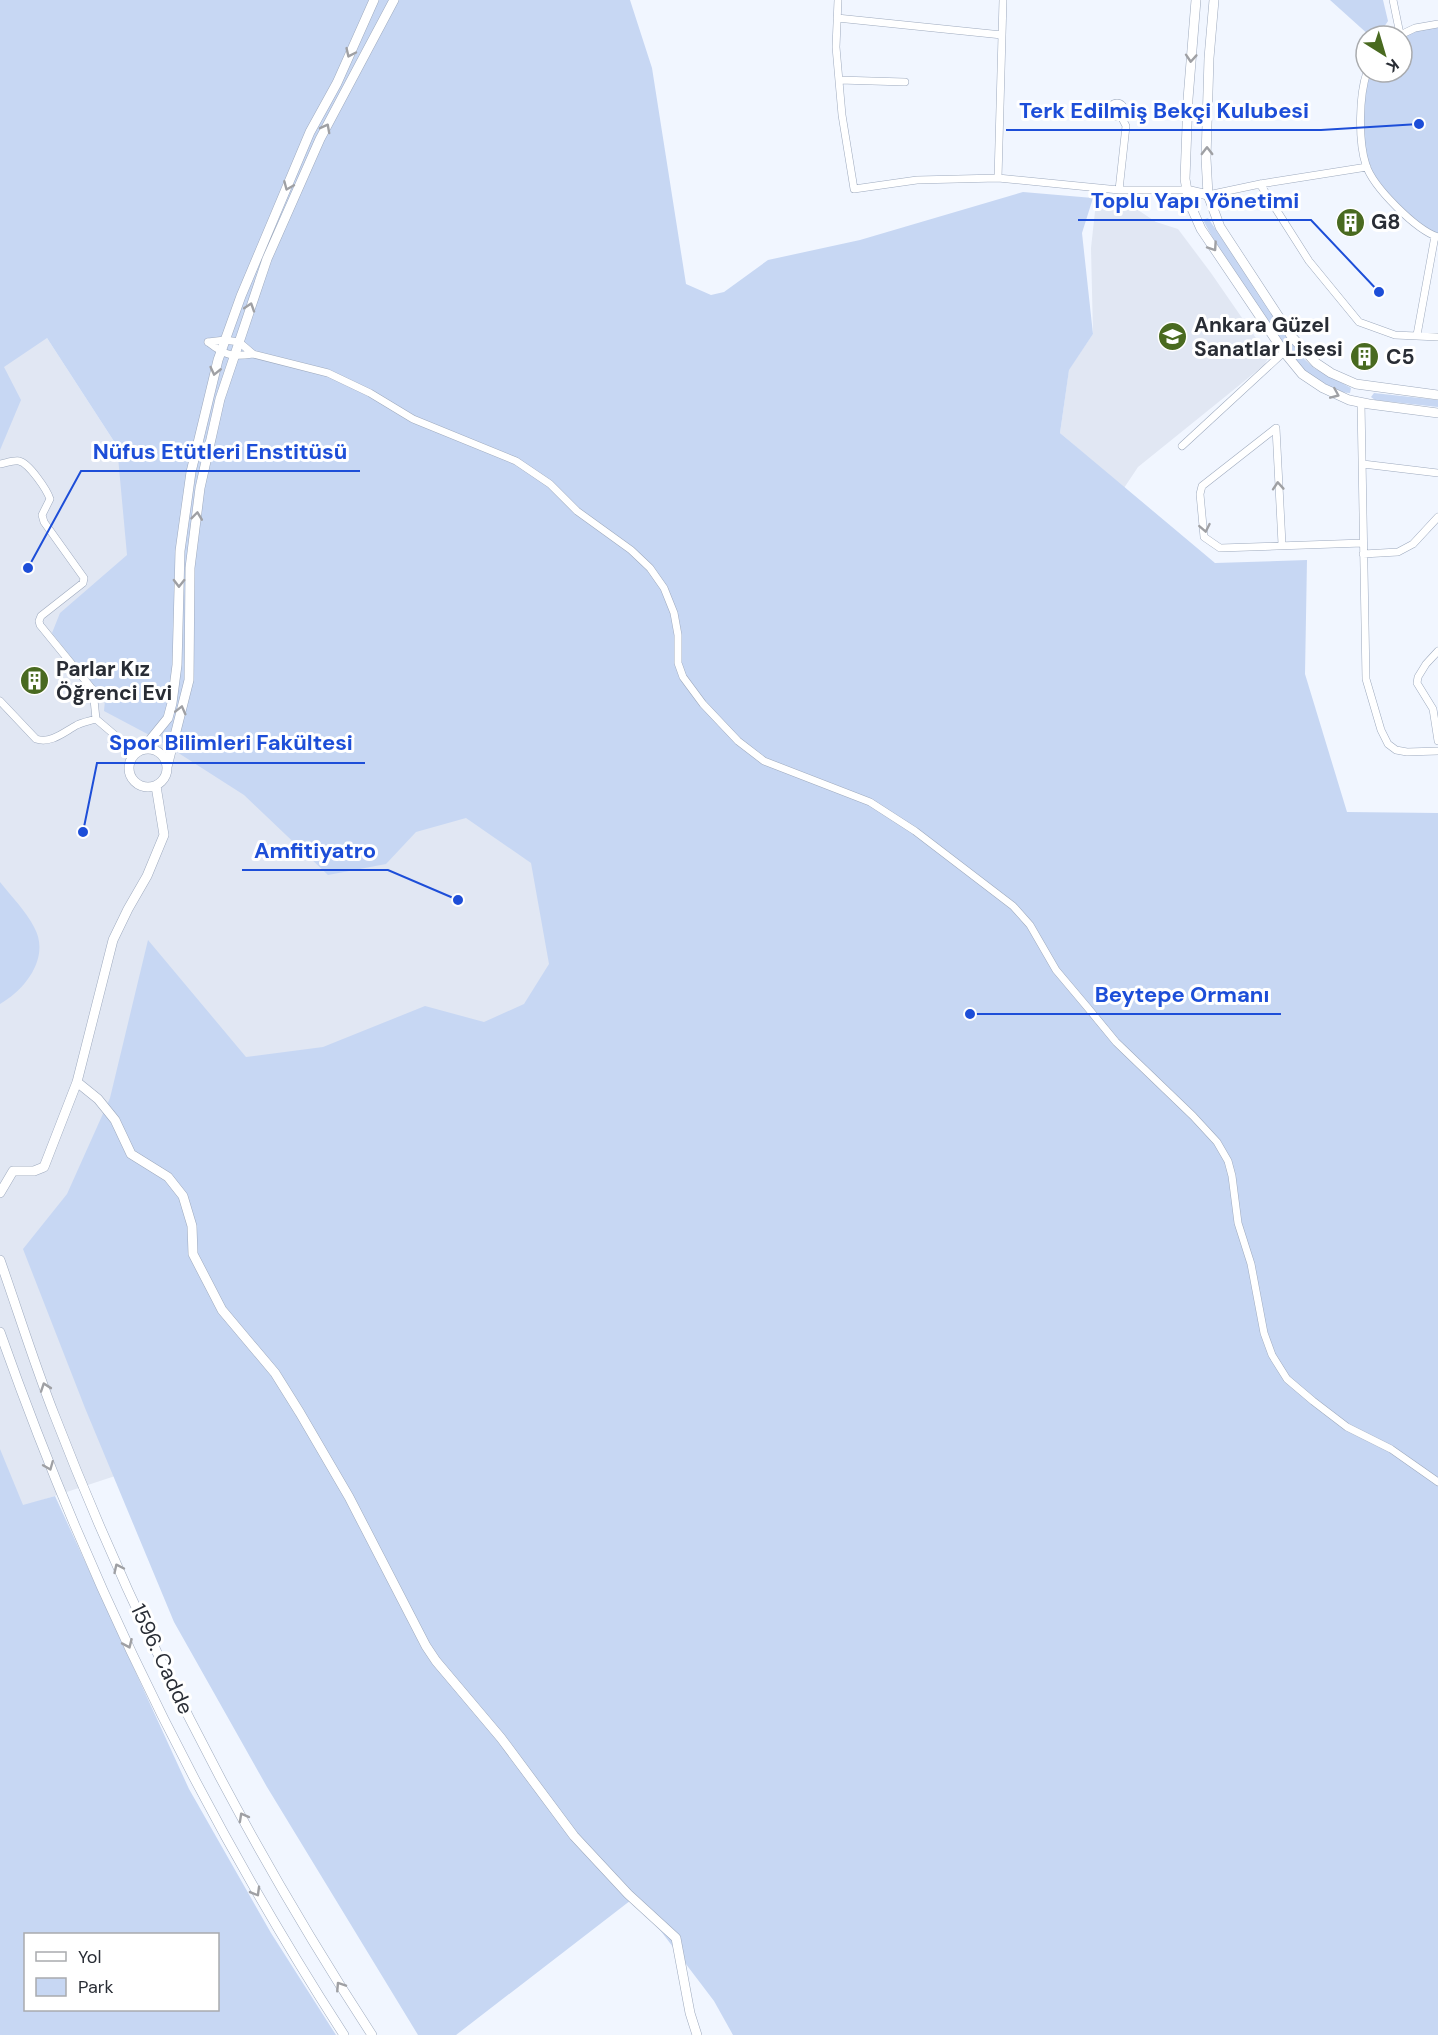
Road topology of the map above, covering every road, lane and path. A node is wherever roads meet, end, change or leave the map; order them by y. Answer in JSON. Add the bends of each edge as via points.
{"nodes":[{"id":1,"x":374,"y":0,"type":"edge"},
{"id":2,"x":394,"y":0,"type":"edge"},
{"id":3,"x":838,"y":0,"type":"edge"},
{"id":4,"x":1003,"y":0,"type":"edge"},
{"id":5,"x":1196,"y":0,"type":"edge"},
{"id":6,"x":1214,"y":0,"type":"edge"},
{"id":7,"x":1394,"y":0,"type":"edge"},
{"id":8,"x":837,"y":18,"type":"junction"},
{"id":9,"x":1397,"y":24,"type":"edge"},
{"id":10,"x":1438,"y":24,"type":"edge"},
{"id":11,"x":1414,"y":28,"type":"edge"},
{"id":12,"x":1002,"y":34,"type":"junction"},
{"id":13,"x":839,"y":80,"type":"junction"},
{"id":14,"x":905,"y":82,"type":"dead end"},
{"id":15,"x":1365,"y":84,"type":"edge"},
{"id":16,"x":1121,"y":116,"type":"dead end"},
{"id":17,"x":1366,"y":167,"type":"junction"},
{"id":18,"x":998,"y":178,"type":"junction"},
{"id":19,"x":1260,"y":184,"type":"junction"},
{"id":20,"x":1119,"y":190,"type":"junction"},
{"id":21,"x":1186,"y":190,"type":"junction"},
{"id":22,"x":1208,"y":195,"type":"junction"},
{"id":23,"x":1436,"y":236,"type":"edge"},
{"id":24,"x":1417,"y":335,"type":"junction"},
{"id":25,"x":1438,"y":337,"type":"edge"},
{"id":26,"x":225,"y":340,"type":"junction"},
{"id":27,"x":239,"y":342,"type":"junction"},
{"id":28,"x":221,"y":352,"type":"junction"},
{"id":29,"x":1284,"y":352,"type":"junction"},
{"id":30,"x":253,"y":354,"type":"junction"},
{"id":31,"x":234,"y":357,"type":"junction"},
{"id":32,"x":1366,"y":386,"type":"junction"},
{"id":33,"x":1438,"y":395,"type":"edge"},
{"id":34,"x":1361,"y":403,"type":"junction"},
{"id":35,"x":1438,"y":412,"type":"edge"},
{"id":36,"x":1182,"y":446,"type":"dead end"},
{"id":37,"x":0,"y":464,"type":"edge"},
{"id":38,"x":1363,"y":464,"type":"junction"},
{"id":39,"x":1438,"y":473,"type":"edge"},
{"id":40,"x":1438,"y":517,"type":"edge"},
{"id":41,"x":1363,"y":543,"type":"junction"},
{"id":42,"x":1282,"y":544,"type":"junction"},
{"id":43,"x":1363,"y":554,"type":"junction"},
{"id":44,"x":1438,"y":651,"type":"edge"},
{"id":45,"x":0,"y":701,"type":"edge"},
{"id":46,"x":96,"y":719,"type":"junction"},
{"id":47,"x":1438,"y":741,"type":"edge"},
{"id":48,"x":139,"y":751,"type":"junction"},
{"id":49,"x":1438,"y":751,"type":"edge"},
{"id":50,"x":167,"y":767,"type":"junction"},
{"id":51,"x":156,"y":786,"type":"junction"},
{"id":52,"x":77,"y":1082,"type":"junction"},
{"id":53,"x":0,"y":1192,"type":"edge"},
{"id":54,"x":0,"y":1260,"type":"edge"},
{"id":55,"x":0,"y":1332,"type":"edge"},
{"id":56,"x":1438,"y":1482,"type":"edge"},
{"id":57,"x":344,"y":2035,"type":"edge"},
{"id":58,"x":372,"y":2035,"type":"edge"},
{"id":59,"x":697,"y":2035,"type":"edge"}],
"edges":[{"from":1,"to":26,"type":"main road","one_way":true,"via":[[310,132]]},
{"from":27,"to":2,"type":"main road","one_way":true,"via":[[267,259],[320,139]]},
{"from":3,"to":8,"type":"street"},
{"from":4,"to":12,"type":"street"},
{"from":5,"to":21,"type":"main road","one_way":true},
{"from":22,"to":6,"type":"main road","one_way":true,"via":[[1209,58]]},
{"from":7,"to":9,"type":"street"},
{"from":8,"to":12,"type":"street"},
{"from":8,"to":13,"type":"street"},
{"from":10,"to":11,"type":"street"},
{"from":12,"to":18,"type":"street"},
{"from":13,"to":14,"type":"street"},
{"from":13,"to":18,"type":"street","via":[[854,189],[916,180]]},
{"from":15,"to":17,"type":"street","via":[[1362,108]]},
{"from":16,"to":20,"type":"street","via":[[1126,126]]},
{"from":17,"to":19,"type":"street"},
{"from":17,"to":23,"type":"street","via":[[1406,217]]},
{"from":18,"to":20,"type":"street"},
{"from":19,"to":22,"type":"street"},
{"from":19,"to":24,"type":"street","via":[[1309,261],[1351,315],[1378,330]]},
{"from":20,"to":21,"type":"street"},
{"from":21,"to":22,"type":"main road"},
{"from":21,"to":29,"type":"main road","one_way":true,"via":[[1201,229]]},
{"from":22,"to":32,"type":"main road","via":[[1220,227],[1297,344],[1331,373]]},
{"from":23,"to":24,"type":"street"},
{"from":24,"to":25,"type":"street"},
{"from":26,"to":27,"type":"street"},
{"from":26,"to":28,"type":"main road"},
{"from":26,"to":28,"type":"street","via":[[208,342]]},
{"from":27,"to":30,"type":"street"},
{"from":27,"to":31,"type":"main road"},
{"from":28,"to":31,"type":"street"},
{"from":28,"to":48,"type":"main road","one_way":true,"via":[[189,483],[180,551],[177,665],[168,718]]},
{"from":29,"to":34,"type":"main road","one_way":true,"via":[[1315,384]]},
{"from":29,"to":36,"type":"street"},
{"from":30,"to":31,"type":"street"},
{"from":30,"to":56,"type":"street","via":[[328,373],[413,419],[516,461],[550,484],[577,511],[650,568],[674,613],[678,663],[683,677],[738,741],[765,761],[870,802],[915,831],[1013,906],[1030,925],[1056,970],[1116,1042],[1217,1142],[1228,1161],[1264,1333],[1287,1379],[1347,1427],[1391,1449]]},
{"from":50,"to":31,"type":"main road","one_way":true,"via":[[189,680],[190,568],[200,488]]},
{"from":32,"to":33,"type":"main road"},
{"from":32,"to":34,"type":"main road"},
{"from":34,"to":35,"type":"main road"},
{"from":34,"to":38,"type":"street"},
{"from":37,"to":46,"type":"street","via":[[18,460],[24,463],[48,493],[50,499],[42,514],[44,522],[84,578],[83,584],[39,621],[93,690]]},
{"from":38,"to":39,"type":"street"},
{"from":38,"to":41,"type":"street"},
{"from":40,"to":43,"type":"street","via":[[1413,544],[1398,552]]},
{"from":41,"to":42,"type":"street"},
{"from":41,"to":43,"type":"street"},
{"from":42,"to":42,"type":"street","one_way":true,"via":[[1275,443],[1276,428],[1210,478],[1200,494],[1204,537],[1213,544],[1220,548]]},
{"from":43,"to":49,"type":"street","via":[[1366,679],[1381,730],[1396,750]]},
{"from":44,"to":47,"type":"street","via":[[1418,676],[1417,683],[1433,709]]},
{"from":45,"to":46,"type":"street","via":[[42,741]]},
{"from":46,"to":48,"type":"street"},
{"from":48,"to":50,"type":"main road","via":[[160,753]]},
{"from":48,"to":51,"type":"main road","via":[[129,763],[129,776],[144,788]]},
{"from":50,"to":51,"type":"main road"},
{"from":51,"to":52,"type":"main road","via":[[164,835],[113,940]]},
{"from":52,"to":53,"type":"main road","via":[[44,1167],[13,1171]]},
{"from":52,"to":59,"type":"main road","via":[[115,1120],[131,1154],[168,1178],[183,1196],[192,1226],[193,1254],[222,1310],[275,1373],[300,1413],[436,1661],[501,1738],[574,1836],[676,1938]]},
{"from":58,"to":54,"type":"main road","name":"1596. Cadde","one_way":true,"via":[[263,1857],[174,1688],[53,1412]]},
{"from":55,"to":57,"type":"main road","name":"1596. Cadde","one_way":true,"via":[[55,1480],[153,1698],[242,1869]]}]}
